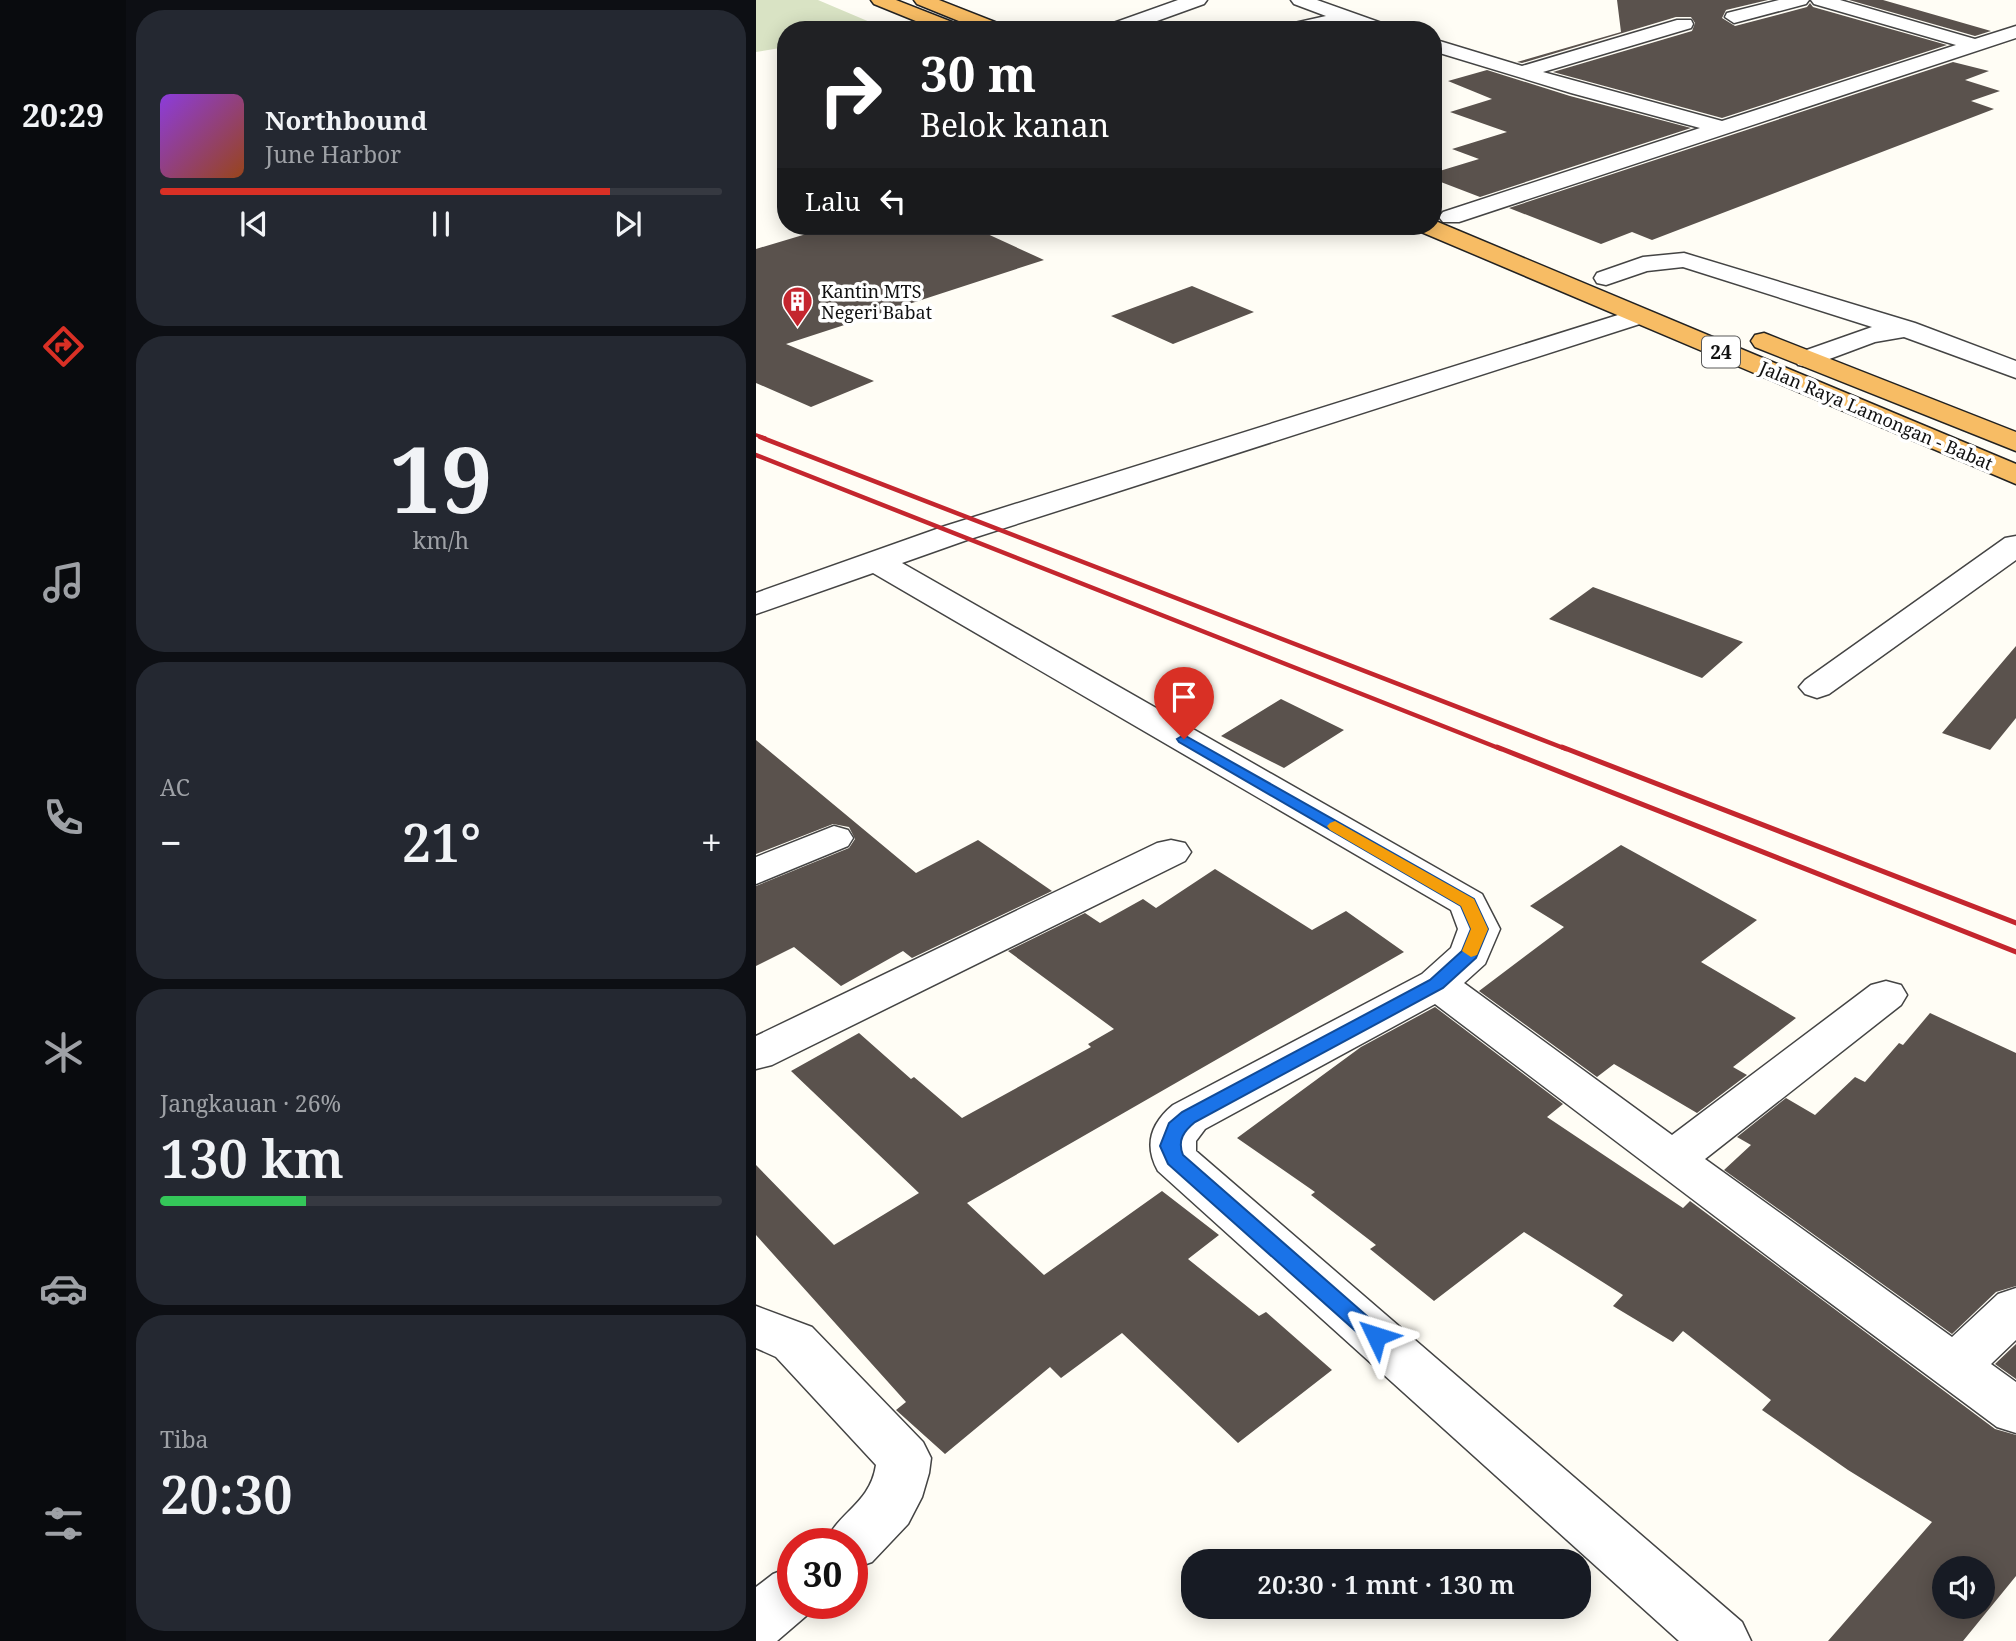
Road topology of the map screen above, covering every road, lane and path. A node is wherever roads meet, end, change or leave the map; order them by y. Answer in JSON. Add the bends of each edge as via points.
{"nodes":[{"id":1,"x":880,"y":0,"type":"edge"},
{"id":2,"x":923,"y":0,"type":"edge"},
{"id":3,"x":1198,"y":0,"type":"edge"},
{"id":4,"x":1300,"y":0,"type":"edge"},
{"id":5,"x":1800,"y":0,"type":"edge"},
{"id":6,"x":1820,"y":0,"type":"edge"},
{"id":7,"x":1345,"y":17,"type":"junction"},
{"id":8,"x":1734,"y":17,"type":"dead end"},
{"id":9,"x":931,"y":21,"type":"edge"},
{"id":10,"x":976,"y":21,"type":"edge"},
{"id":11,"x":1138,"y":21,"type":"edge"},
{"id":12,"x":1327,"y":21,"type":"edge"},
{"id":13,"x":1357,"y":21,"type":"edge"},
{"id":14,"x":1684,"y":24,"type":"dead end"},
{"id":15,"x":2016,"y":32,"type":"edge"},
{"id":16,"x":1975,"y":46,"type":"junction"},
{"id":17,"x":1442,"y":48,"type":"edge"},
{"id":18,"x":1521,"y":72,"type":"junction"},
{"id":19,"x":1723,"y":128,"type":"junction"},
{"id":20,"x":1442,"y":215,"type":"edge"},
{"id":21,"x":1442,"y":219,"type":"edge"},
{"id":22,"x":1442,"y":220,"type":"edge"},
{"id":23,"x":1606,"y":278,"type":"junction"},
{"id":24,"x":1637,"y":317,"type":"junction"},
{"id":25,"x":1906,"y":329,"type":"junction"},
{"id":26,"x":1808,"y":359,"type":"junction"},
{"id":27,"x":2016,"y":370,"type":"edge"},
{"id":28,"x":2016,"y":442,"type":"edge"},
{"id":29,"x":2016,"y":475,"type":"edge"},
{"id":30,"x":2016,"y":545,"type":"edge"},
{"id":31,"x":877,"y":562,"type":"junction"},
{"id":32,"x":756,"y":604,"type":"edge"},
{"id":33,"x":1817,"y":687,"type":"dead end"},
{"id":34,"x":834,"y":838,"type":"dead end"},
{"id":35,"x":1171,"y":852,"type":"dead end"},
{"id":36,"x":756,"y":872,"type":"edge"},
{"id":37,"x":1437,"y":984,"type":"junction"},
{"id":38,"x":1886,"y":995,"type":"dead end"},
{"id":39,"x":756,"y":1054,"type":"edge"},
{"id":40,"x":1672,"y":1160,"type":"junction"},
{"id":41,"x":2016,"y":1308,"type":"edge"},
{"id":42,"x":756,"y":1326,"type":"edge"},
{"id":43,"x":1955,"y":1367,"type":"junction"},
{"id":44,"x":2016,"y":1411,"type":"edge"},
{"id":45,"x":868,"y":1531,"type":"edge"},
{"id":46,"x":777,"y":1605,"type":"edge"},
{"id":47,"x":756,"y":1622,"type":"edge"},
{"id":48,"x":1721,"y":1641,"type":"edge"}],
"edges":[{"from":1,"to":9,"type":"highway"},
{"from":2,"to":10,"type":"highway"},
{"from":3,"to":11,"type":"street"},
{"from":4,"to":7,"type":"street"},
{"from":5,"to":8,"type":"street"},
{"from":6,"to":16,"type":"street"},
{"from":7,"to":12,"type":"street"},
{"from":7,"to":13,"type":"street"},
{"from":14,"to":18,"type":"street"},
{"from":15,"to":16,"type":"street"},
{"from":16,"to":19,"type":"street"},
{"from":17,"to":18,"type":"street"},
{"from":18,"to":19,"type":"street"},
{"from":19,"to":20,"type":"street"},
{"from":21,"to":23,"type":"highway","name":"Jalan Raya Lamongan - Babat","number":"24"},
{"from":22,"to":24,"type":"highway","name":"Jalan Raya Lamongan - Babat","number":"24"},
{"from":23,"to":25,"type":"street","via":[[1643,264],[1684,260]]},
{"from":23,"to":26,"type":"highway","name":"Jalan Raya Lamongan - Babat","number":"24"},
{"from":24,"to":29,"type":"highway","name":"Jalan Raya Lamongan - Babat","number":"24"},
{"from":24,"to":31,"type":"street"},
{"from":25,"to":26,"type":"street","via":[[1869,335]]},
{"from":25,"to":27,"type":"street"},
{"from":26,"to":28,"type":"highway","name":"Jalan Raya Lamongan - Babat","number":"24"},
{"from":30,"to":33,"type":"street"},
{"from":31,"to":32,"type":"street"},
{"from":31,"to":37,"type":"street","via":[[1468,903],[1479,929],[1470,954]]},
{"from":34,"to":36,"type":"street"},
{"from":35,"to":39,"type":"street"},
{"from":37,"to":40,"type":"street"},
{"from":37,"to":48,"type":"street","via":[[1189,1117],[1176,1128],[1170,1146],[1175,1159]]},
{"from":38,"to":40,"type":"street"},
{"from":40,"to":43,"type":"street"},
{"from":41,"to":43,"type":"street"},
{"from":42,"to":45,"type":"street","via":[[794,1342],[904,1458],[902,1483],[894,1500]]},
{"from":43,"to":44,"type":"street"},
{"from":46,"to":47,"type":"street"}]}
